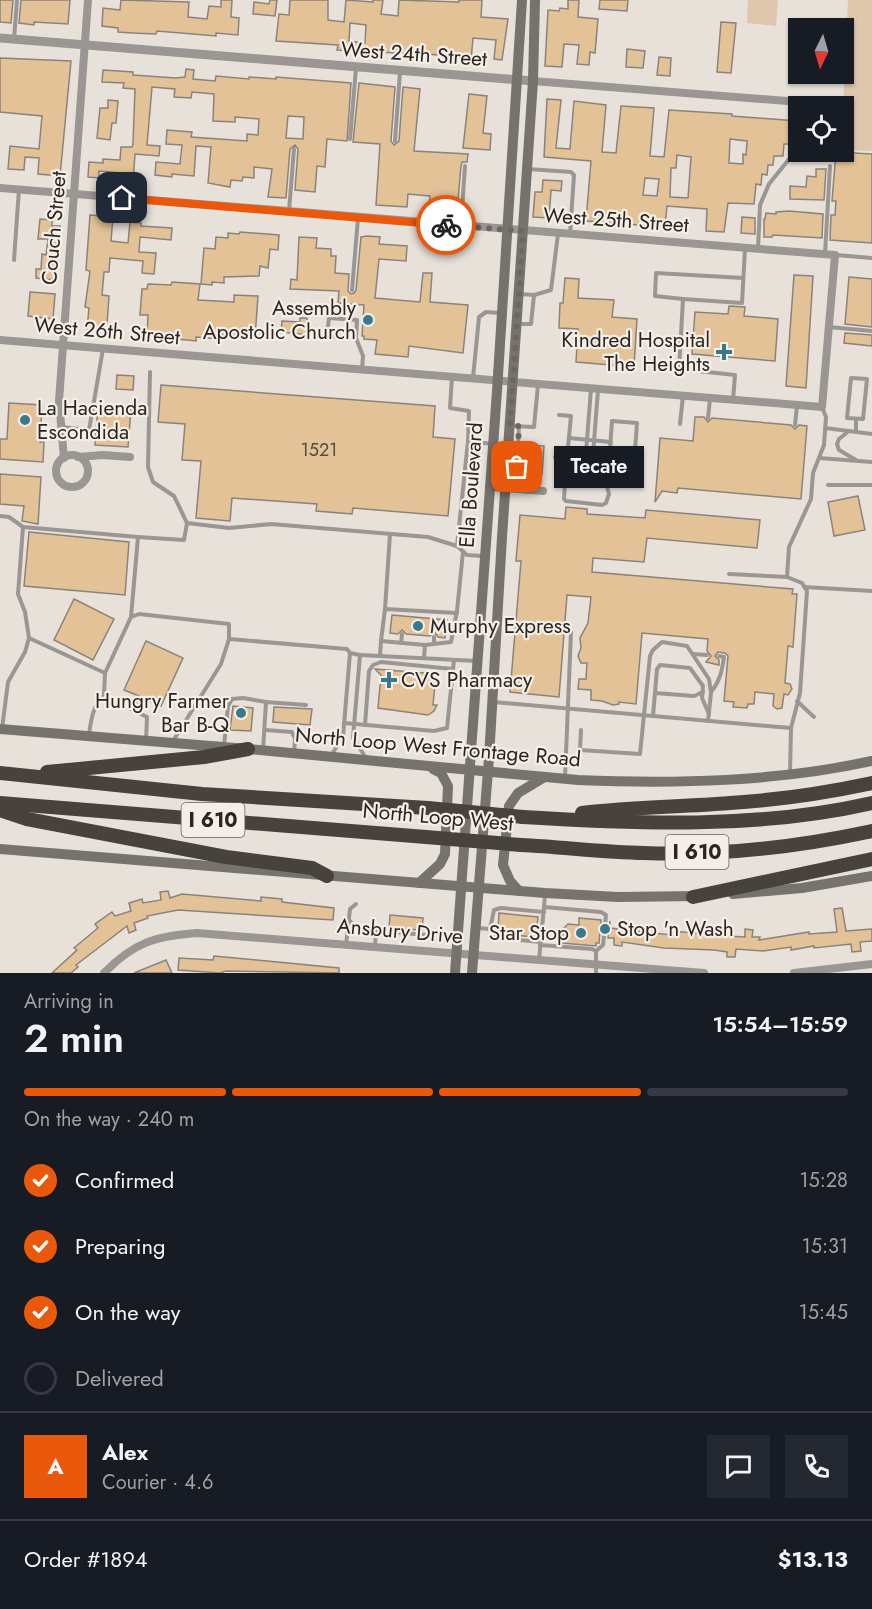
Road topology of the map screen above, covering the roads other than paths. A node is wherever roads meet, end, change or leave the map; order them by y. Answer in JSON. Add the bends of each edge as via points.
{"nodes":[{"id":1,"x":17,"y":0,"type":"edge"},
{"id":2,"x":88,"y":0,"type":"edge"},
{"id":3,"x":522,"y":0,"type":"edge"},
{"id":4,"x":535,"y":0,"type":"edge"},
{"id":5,"x":0,"y":38,"type":"edge"},
{"id":6,"x":14,"y":39,"type":"junction"},
{"id":7,"x":85,"y":45,"type":"junction"},
{"id":8,"x":356,"y":68,"type":"junction"},
{"id":9,"x":400,"y":71,"type":"junction"},
{"id":10,"x":517,"y":80,"type":"junction"},
{"id":11,"x":533,"y":81,"type":"junction"},
{"id":12,"x":788,"y":103,"type":"edge"},
{"id":13,"x":350,"y":139,"type":"dead end"},
{"id":14,"x":395,"y":141,"type":"dead end"},
{"id":15,"x":294,"y":149,"type":"dead end"},
{"id":16,"x":788,"y":160,"type":"edge"},
{"id":17,"x":465,"y":166,"type":"dead end"},
{"id":18,"x":830,"y":166,"type":"dead end"},
{"id":19,"x":527,"y":169,"type":"junction"},
{"id":20,"x":0,"y":188,"type":"edge"},
{"id":21,"x":20,"y":189,"type":"junction"},
{"id":22,"x":75,"y":194,"type":"junction"},
{"id":23,"x":289,"y":212,"type":"junction"},
{"id":24,"x":358,"y":217,"type":"junction"},
{"id":25,"x":461,"y":226,"type":"junction"},
{"id":26,"x":507,"y":230,"type":"junction"},
{"id":27,"x":523,"y":231,"type":"junction"},
{"id":28,"x":558,"y":234,"type":"junction"},
{"id":29,"x":570,"y":235,"type":"junction"},
{"id":30,"x":745,"y":248,"type":"junction"},
{"id":31,"x":758,"y":249,"type":"junction"},
{"id":32,"x":825,"y":255,"type":"junction"},
{"id":33,"x":835,"y":255,"type":"junction"},
{"id":34,"x":872,"y":258,"type":"edge"},
{"id":35,"x":14,"y":260,"type":"dead end"},
{"id":36,"x":743,"y":278,"type":"junction"},
{"id":37,"x":352,"y":290,"type":"dead end"},
{"id":38,"x":519,"y":294,"type":"junction"},
{"id":39,"x":534,"y":295,"type":"junction"},
{"id":40,"x":683,"y":299,"type":"junction"},
{"id":41,"x":502,"y":313,"type":"junction"},
{"id":42,"x":517,"y":324,"type":"junction"},
{"id":43,"x":829,"y":327,"type":"junction"},
{"id":44,"x":872,"y":331,"type":"edge"},
{"id":45,"x":356,"y":338,"type":"junction"},
{"id":46,"x":0,"y":340,"type":"edge"},
{"id":47,"x":63,"y":345,"type":"junction"},
{"id":48,"x":103,"y":349,"type":"junction"},
{"id":49,"x":362,"y":370,"type":"junction"},
{"id":50,"x":150,"y":372,"type":"dead end"},
{"id":51,"x":452,"y":377,"type":"junction"},
{"id":52,"x":473,"y":379,"type":"junction"},
{"id":53,"x":498,"y":381,"type":"junction"},
{"id":54,"x":513,"y":382,"type":"junction"},
{"id":55,"x":538,"y":384,"type":"junction"},
{"id":56,"x":595,"y":389,"type":"junction"},
{"id":57,"x":683,"y":396,"type":"junction"},
{"id":58,"x":710,"y":398,"type":"junction"},
{"id":59,"x":733,"y":400,"type":"junction"},
{"id":60,"x":797,"y":405,"type":"junction"},
{"id":61,"x":822,"y":407,"type":"junction"},
{"id":62,"x":559,"y":415,"type":"dead end"},
{"id":63,"x":708,"y":418,"type":"dead end"},
{"id":64,"x":855,"y":419,"type":"junction"},
{"id":65,"x":680,"y":424,"type":"dead end"},
{"id":66,"x":795,"y":425,"type":"dead end"},
{"id":67,"x":514,"y":426,"type":"junction"},
{"id":68,"x":60,"y":427,"type":"junction"},
{"id":69,"x":825,"y":428,"type":"junction"},
{"id":70,"x":850,"y":431,"type":"junction"},
{"id":71,"x":856,"y":432,"type":"junction"},
{"id":72,"x":872,"y":434,"type":"edge"},
{"id":73,"x":569,"y":438,"type":"junction"},
{"id":74,"x":587,"y":440,"type":"junction"},
{"id":75,"x":468,"y":441,"type":"junction"},
{"id":76,"x":594,"y":441,"type":"junction"},
{"id":77,"x":611,"y":442,"type":"junction"},
{"id":78,"x":493,"y":444,"type":"junction"},
{"id":79,"x":78,"y":457,"type":"junction"},
{"id":80,"x":130,"y":457,"type":"dead end"},
{"id":81,"x":555,"y":457,"type":"dead end"},
{"id":82,"x":64,"y":458,"type":"junction"},
{"id":83,"x":819,"y":458,"type":"junction"},
{"id":84,"x":858,"y":461,"type":"junction"},
{"id":85,"x":872,"y":462,"type":"edge"},
{"id":86,"x":578,"y":476,"type":"junction"},
{"id":87,"x":596,"y":478,"type":"junction"},
{"id":88,"x":828,"y":485,"type":"dead end"},
{"id":89,"x":872,"y":485,"type":"edge"},
{"id":90,"x":490,"y":487,"type":"junction"},
{"id":91,"x":505,"y":488,"type":"junction"},
{"id":92,"x":543,"y":491,"type":"dead end"},
{"id":93,"x":0,"y":516,"type":"edge"},
{"id":94,"x":186,"y":523,"type":"junction"},
{"id":95,"x":23,"y":527,"type":"junction"},
{"id":96,"x":390,"y":534,"type":"junction"},
{"id":97,"x":138,"y":537,"type":"junction"},
{"id":98,"x":457,"y":546,"type":"junction"},
{"id":99,"x":463,"y":552,"type":"junction"},
{"id":100,"x":485,"y":556,"type":"junction"},
{"id":101,"x":729,"y":574,"type":"dead end"},
{"id":102,"x":787,"y":577,"type":"junction"},
{"id":103,"x":804,"y":587,"type":"junction"},
{"id":104,"x":872,"y":591,"type":"edge"},
{"id":105,"x":385,"y":609,"type":"junction"},
{"id":106,"x":436,"y":612,"type":"junction"},
{"id":107,"x":457,"y":613,"type":"junction"},
{"id":108,"x":131,"y":617,"type":"junction"},
{"id":109,"x":436,"y":619,"type":"dead end"},
{"id":110,"x":571,"y":632,"type":"dead end"},
{"id":111,"x":402,"y":634,"type":"dead end"},
{"id":112,"x":435,"y":637,"type":"dead end"},
{"id":113,"x":28,"y":638,"type":"junction"},
{"id":114,"x":229,"y":639,"type":"junction"},
{"id":115,"x":381,"y":641,"type":"junction"},
{"id":116,"x":401,"y":643,"type":"junction"},
{"id":117,"x":434,"y":644,"type":"junction"},
{"id":118,"x":425,"y":645,"type":"junction"},
{"id":119,"x":350,"y":653,"type":"junction"},
{"id":120,"x":693,"y":654,"type":"junction"},
{"id":121,"x":360,"y":655,"type":"junction"},
{"id":122,"x":707,"y":655,"type":"dead end"},
{"id":123,"x":380,"y":656,"type":"junction"},
{"id":124,"x":718,"y":656,"type":"dead end"},
{"id":125,"x":424,"y":658,"type":"junction"},
{"id":126,"x":454,"y":660,"type":"junction"},
{"id":127,"x":478,"y":661,"type":"junction"},
{"id":128,"x":453,"y":669,"type":"junction"},
{"id":129,"x":105,"y":673,"type":"junction"},
{"id":130,"x":703,"y":692,"type":"junction"},
{"id":131,"x":655,"y":693,"type":"junction"},
{"id":132,"x":711,"y":693,"type":"junction"},
{"id":133,"x":104,"y":696,"type":"junction"},
{"id":134,"x":797,"y":701,"type":"junction"},
{"id":135,"x":266,"y":702,"type":"junction"},
{"id":136,"x":492,"y":702,"type":"junction"},
{"id":137,"x":306,"y":705,"type":"dead end"},
{"id":138,"x":568,"y":708,"type":"junction"},
{"id":139,"x":644,"y":715,"type":"junction"},
{"id":140,"x":652,"y":716,"type":"junction"},
{"id":141,"x":814,"y":717,"type":"dead end"},
{"id":142,"x":708,"y":718,"type":"junction"},
{"id":143,"x":344,"y":723,"type":"junction"},
{"id":144,"x":354,"y":724,"type":"junction"},
{"id":145,"x":365,"y":725,"type":"junction"},
{"id":146,"x":791,"y":728,"type":"junction"},
{"id":147,"x":1,"y":729,"type":"edge"},
{"id":148,"x":264,"y":730,"type":"junction"},
{"id":149,"x":581,"y":730,"type":"dead end"},
{"id":150,"x":89,"y":736,"type":"junction"},
{"id":151,"x":146,"y":741,"type":"junction"},
{"id":152,"x":171,"y":743,"type":"junction"},
{"id":153,"x":224,"y":747,"type":"junction"},
{"id":154,"x":248,"y":749,"type":"junction"},
{"id":155,"x":263,"y":750,"type":"junction"},
{"id":156,"x":294,"y":754,"type":"junction"},
{"id":157,"x":331,"y":757,"type":"junction"},
{"id":158,"x":368,"y":761,"type":"junction"},
{"id":159,"x":872,"y":761,"type":"edge"},
{"id":160,"x":429,"y":767,"type":"junction"},
{"id":161,"x":469,"y":771,"type":"junction"},
{"id":162,"x":488,"y":772,"type":"junction"},
{"id":163,"x":0,"y":773,"type":"edge"},
{"id":164,"x":15,"y":775,"type":"junction"},
{"id":165,"x":790,"y":775,"type":"junction"},
{"id":166,"x":544,"y":777,"type":"junction"},
{"id":167,"x":565,"y":779,"type":"junction"},
{"id":168,"x":872,"y":783,"type":"edge"},
{"id":169,"x":0,"y":803,"type":"edge"},
{"id":170,"x":872,"y":803,"type":"edge"},
{"id":171,"x":0,"y":810,"type":"edge"},
{"id":172,"x":545,"y":818,"type":"junction"},
{"id":173,"x":872,"y":831,"type":"edge"},
{"id":174,"x":0,"y":849,"type":"edge"},
{"id":175,"x":872,"y":859,"type":"edge"},
{"id":176,"x":327,"y":876,"type":"junction"},
{"id":177,"x":872,"y":876,"type":"edge"},
{"id":178,"x":419,"y":883,"type":"junction"},
{"id":179,"x":461,"y":886,"type":"junction"},
{"id":180,"x":478,"y":888,"type":"junction"},
{"id":181,"x":519,"y":891,"type":"junction"},
{"id":182,"x":545,"y":893,"type":"junction"},
{"id":183,"x":693,"y":897,"type":"junction"},
{"id":184,"x":356,"y":904,"type":"dead end"},
{"id":185,"x":544,"y":910,"type":"junction"},
{"id":186,"x":349,"y":920,"type":"junction"},
{"id":187,"x":475,"y":928,"type":"junction"},
{"id":188,"x":490,"y":929,"type":"junction"},
{"id":189,"x":376,"y":930,"type":"junction"},
{"id":190,"x":427,"y":935,"type":"dead end"},
{"id":191,"x":541,"y":943,"type":"junction"},
{"id":192,"x":346,"y":945,"type":"junction"},
{"id":193,"x":375,"y":947,"type":"junction"},
{"id":194,"x":596,"y":951,"type":"junction"},
{"id":195,"x":456,"y":954,"type":"junction"},
{"id":196,"x":473,"y":956,"type":"junction"},
{"id":197,"x":539,"y":961,"type":"junction"},
{"id":198,"x":872,"y":964,"type":"edge"},
{"id":199,"x":596,"y":969,"type":"edge"},
{"id":200,"x":104,"y":973,"type":"edge"},
{"id":201,"x":455,"y":973,"type":"edge"},
{"id":202,"x":472,"y":973,"type":"edge"},
{"id":203,"x":704,"y":973,"type":"edge"},
{"id":204,"x":794,"y":973,"type":"edge"}],
"edges":[{"from":1,"to":6,"type":"lane"},
{"from":2,"to":7,"type":"street","name":"Couch Street"},
{"from":3,"to":10,"type":"main road","name":"Ella Boulevard"},
{"from":4,"to":11,"type":"main road","name":"Ella Boulevard"},
{"from":5,"to":6,"type":"street","name":"West 24th Street"},
{"from":6,"to":7,"type":"street","name":"West 24th Street"},
{"from":7,"to":8,"type":"street","name":"West 24th Street"},
{"from":7,"to":22,"type":"street","name":"Couch Street"},
{"from":8,"to":9,"type":"street","name":"West 24th Street"},
{"from":8,"to":13,"type":"lane"},
{"from":9,"to":10,"type":"street","name":"West 24th Street"},
{"from":9,"to":14,"type":"lane"},
{"from":10,"to":11,"type":"street","name":"West 24th Street"},
{"from":10,"to":26,"type":"main road","name":"Ella Boulevard"},
{"from":11,"to":12,"type":"street","name":"West 24th Street"},
{"from":11,"to":19,"type":"main road","name":"Ella Boulevard"},
{"from":15,"to":23,"type":"lane"},
{"from":16,"to":31,"type":"lane","via":[[769,184],[760,205]]},
{"from":17,"to":25,"type":"lane"},
{"from":18,"to":32,"type":"lane"},
{"from":19,"to":27,"type":"main road","name":"Ella Boulevard"},
{"from":19,"to":29,"type":"lane","via":[[574,175]]},
{"from":20,"to":21,"type":"street","name":"West 25th Street"},
{"from":21,"to":22,"type":"street","name":"West 25th Street"},
{"from":21,"to":35,"type":"lane"},
{"from":22,"to":23,"type":"street","name":"West 25th Street"},
{"from":22,"to":47,"type":"street","name":"Couch Street"},
{"from":23,"to":24,"type":"street","name":"West 25th Street"},
{"from":24,"to":25,"type":"street","name":"West 25th Street"},
{"from":24,"to":37,"type":"lane"},
{"from":25,"to":26,"type":"street","name":"West 25th Street"},
{"from":26,"to":27,"type":"street","name":"West 25th Street"},
{"from":26,"to":41,"type":"main road","name":"Ella Boulevard"},
{"from":27,"to":28,"type":"street","name":"West 25th Street"},
{"from":27,"to":38,"type":"main road","name":"Ella Boulevard"},
{"from":28,"to":29,"type":"street","name":"West 25th Street"},
{"from":28,"to":39,"type":"lane","via":[[551,290]]},
{"from":29,"to":30,"type":"street","name":"West 25th Street"},
{"from":30,"to":31,"type":"street","name":"West 25th Street"},
{"from":30,"to":36,"type":"lane"},
{"from":31,"to":32,"type":"street","name":"West 25th Street"},
{"from":32,"to":33,"type":"street","name":"West 25th Street"},
{"from":33,"to":34,"type":"lane"},
{"from":33,"to":43,"type":"street"},
{"from":36,"to":40,"type":"lane","via":[[741,303]]},
{"from":36,"to":40,"type":"lane","via":[[656,273],[655,296]]},
{"from":38,"to":39,"type":"lane"},
{"from":38,"to":42,"type":"main road","name":"Ella Boulevard"},
{"from":39,"to":42,"type":"lane","via":[[531,324]]},
{"from":40,"to":59,"type":"lane","via":[[679,369],[735,375]]},
{"from":41,"to":52,"type":"lane","via":[[486,312],[479,317]]},
{"from":41,"to":53,"type":"main road","name":"Ella Boulevard"},
{"from":42,"to":54,"type":"main road","name":"Ella Boulevard"},
{"from":43,"to":44,"type":"lane"},
{"from":43,"to":61,"type":"street"},
{"from":45,"to":45,"type":"lane","via":[[327,336],[329,318],[357,320]]},
{"from":45,"to":49,"type":"lane","via":[[363,356]]},
{"from":46,"to":47,"type":"street","name":"West 26th Street"},
{"from":47,"to":48,"type":"street","name":"West 26th Street"},
{"from":47,"to":68,"type":"street","name":"Couch Street"},
{"from":48,"to":49,"type":"street","name":"West 26th Street"},
{"from":48,"to":68,"type":"lane","via":[[89,430]]},
{"from":49,"to":51,"type":"street","name":"West 26th Street"},
{"from":50,"to":94,"type":"lane","via":[[148,467],[153,482],[174,496]]},
{"from":51,"to":52,"type":"street","name":"West 26th Street"},
{"from":51,"to":75,"type":"lane","via":[[450,408],[469,411]]},
{"from":52,"to":53,"type":"street","name":"West 26th Street"},
{"from":53,"to":54,"type":"street","name":"West 26th Street"},
{"from":53,"to":78,"type":"main road","name":"Ella Boulevard"},
{"from":54,"to":55,"type":"street","name":"West 26th Street"},
{"from":54,"to":67,"type":"main road","name":"Ella Boulevard"},
{"from":55,"to":56,"type":"street","name":"West 26th Street"},
{"from":55,"to":67,"type":"lane","via":[[534,428]]},
{"from":56,"to":57,"type":"street","name":"West 26th Street"},
{"from":56,"to":74,"type":"lane"},
{"from":56,"to":76,"type":"lane"},
{"from":57,"to":58,"type":"street","name":"West 26th Street"},
{"from":57,"to":65,"type":"lane"},
{"from":58,"to":59,"type":"street","name":"West 26th Street"},
{"from":58,"to":63,"type":"lane"},
{"from":59,"to":60,"type":"street","name":"West 26th Street"},
{"from":60,"to":61,"type":"street","name":"West 26th Street"},
{"from":60,"to":66,"type":"lane"},
{"from":61,"to":69,"type":"lane"},
{"from":62,"to":73,"type":"lane","via":[[571,416]]},
{"from":64,"to":64,"type":"lane","via":[[863,419],[867,379],[851,378],[847,418]]},
{"from":64,"to":71,"type":"lane"},
{"from":67,"to":91,"type":"main road","name":"Ella Boulevard"},
{"from":68,"to":82,"type":"street","name":"Couch Street"},
{"from":69,"to":70,"type":"lane"},
{"from":69,"to":83,"type":"lane"},
{"from":70,"to":71,"type":"lane"},
{"from":70,"to":84,"type":"lane","via":[[837,444],[839,450]]},
{"from":71,"to":72,"type":"lane"},
{"from":73,"to":74,"type":"lane"},
{"from":73,"to":81,"type":"lane","via":[[567,458]]},
{"from":74,"to":76,"type":"lane"},
{"from":74,"to":86,"type":"lane","via":[[585,465]]},
{"from":75,"to":78,"type":"lane"},
{"from":75,"to":98,"type":"lane"},
{"from":76,"to":77,"type":"lane"},
{"from":76,"to":87,"type":"lane","via":[[592,466]]},
{"from":77,"to":77,"type":"lane","via":[[609,463],[634,465],[637,423],[612,421]]},
{"from":78,"to":90,"type":"main road","name":"Ella Boulevard"},
{"from":79,"to":80,"type":"street"},
{"from":79,"to":82,"type":"street"},
{"from":79,"to":82,"type":"street","via":[[88,472],[76,487],[58,479],[57,467]]},
{"from":83,"to":84,"type":"lane"},
{"from":83,"to":102,"type":"lane","via":[[813,473],[811,499],[789,547]]},
{"from":84,"to":85,"type":"lane"},
{"from":86,"to":87,"type":"lane"},
{"from":86,"to":87,"type":"lane","via":[[563,486],[566,501],[606,503],[609,488]]},
{"from":88,"to":89,"type":"lane"},
{"from":90,"to":91,"type":"street"},
{"from":90,"to":100,"type":"main road","name":"Ella Boulevard"},
{"from":91,"to":92,"type":"street"},
{"from":91,"to":136,"type":"main road","name":"Ella Boulevard"},
{"from":93,"to":95,"type":"lane"},
{"from":94,"to":96,"type":"lane","via":[[230,528],[271,524]]},
{"from":94,"to":97,"type":"lane","via":[[184,540]]},
{"from":95,"to":97,"type":"lane"},
{"from":95,"to":113,"type":"lane","via":[[18,594]]},
{"from":96,"to":98,"type":"lane","via":[[428,537]]},
{"from":96,"to":105,"type":"lane"},
{"from":97,"to":108,"type":"lane"},
{"from":98,"to":99,"type":"lane"},
{"from":99,"to":100,"type":"lane"},
{"from":99,"to":107,"type":"lane"},
{"from":100,"to":127,"type":"main road","name":"Ella Boulevard"},
{"from":101,"to":102,"type":"lane"},
{"from":102,"to":103,"type":"lane"},
{"from":103,"to":104,"type":"lane"},
{"from":103,"to":134,"type":"lane","via":[[807,591]]},
{"from":105,"to":106,"type":"lane"},
{"from":105,"to":115,"type":"lane"},
{"from":106,"to":107,"type":"lane"},
{"from":106,"to":109,"type":"lane"},
{"from":107,"to":117,"type":"lane","via":[[451,642]]},
{"from":108,"to":114,"type":"lane","via":[[139,614],[229,624]]},
{"from":108,"to":129,"type":"lane"},
{"from":110,"to":138,"type":"lane"},
{"from":111,"to":116,"type":"lane"},
{"from":112,"to":117,"type":"lane"},
{"from":113,"to":129,"type":"lane"},
{"from":113,"to":147,"type":"lane","via":[[25,652],[8,682]]},
{"from":114,"to":119,"type":"lane","via":[[347,649]]},
{"from":114,"to":152,"type":"lane","via":[[221,664]]},
{"from":115,"to":116,"type":"lane"},
{"from":115,"to":123,"type":"lane"},
{"from":116,"to":118,"type":"lane"},
{"from":117,"to":118,"type":"lane"},
{"from":118,"to":125,"type":"lane"},
{"from":119,"to":121,"type":"lane"},
{"from":119,"to":143,"type":"lane"},
{"from":120,"to":122,"type":"lane"},
{"from":120,"to":132,"type":"lane","via":[[709,679]]},
{"from":120,"to":139,"type":"lane","via":[[687,646],[662,642],[653,650]]},
{"from":121,"to":123,"type":"lane"},
{"from":121,"to":144,"type":"lane"},
{"from":123,"to":125,"type":"lane"},
{"from":124,"to":132,"type":"lane","via":[[724,657],[722,670]]},
{"from":125,"to":126,"type":"lane"},
{"from":126,"to":127,"type":"lane"},
{"from":126,"to":128,"type":"lane"},
{"from":127,"to":161,"type":"main road","name":"Ella Boulevard"},
{"from":128,"to":145,"type":"lane","via":[[447,728],[434,731]]},
{"from":128,"to":145,"type":"lane","via":[[381,662],[373,665],[369,671]]},
{"from":129,"to":133,"type":"lane"},
{"from":130,"to":131,"type":"lane","via":[[694,696]]},
{"from":130,"to":131,"type":"lane","via":[[690,668],[660,665]]},
{"from":130,"to":142,"type":"lane"},
{"from":131,"to":140,"type":"lane"},
{"from":132,"to":142,"type":"lane"},
{"from":133,"to":150,"type":"lane","via":[[95,707]]},
{"from":133,"to":151,"type":"lane","via":[[147,717]]},
{"from":134,"to":141,"type":"lane"},
{"from":134,"to":146,"type":"lane"},
{"from":135,"to":137,"type":"lane"},
{"from":135,"to":148,"type":"lane"},
{"from":135,"to":153,"type":"lane","via":[[232,699]]},
{"from":136,"to":138,"type":"lane"},
{"from":136,"to":162,"type":"main road","name":"Ella Boulevard"},
{"from":138,"to":139,"type":"lane"},
{"from":138,"to":167,"type":"lane"},
{"from":139,"to":140,"type":"lane"},
{"from":139,"to":149,"type":"lane","via":[[640,754],[580,750]]},
{"from":140,"to":142,"type":"lane"},
{"from":142,"to":146,"type":"lane"},
{"from":143,"to":144,"type":"lane"},
{"from":143,"to":157,"type":"lane","via":[[343,737]]},
{"from":144,"to":145,"type":"lane"},
{"from":144,"to":158,"type":"lane","via":[[353,738]]},
{"from":146,"to":165,"type":"lane"},
{"from":147,"to":150,"type":"main road","name":"North Loop West Frontage Road"},
{"from":148,"to":155,"type":"lane"},
{"from":148,"to":156,"type":"lane","via":[[292,732]]},
{"from":150,"to":151,"type":"main road","name":"North Loop West Frontage Road"},
{"from":151,"to":152,"type":"main road","name":"North Loop West Frontage Road"},
{"from":152,"to":153,"type":"main road","name":"North Loop West Frontage Road"},
{"from":153,"to":154,"type":"main road","name":"North Loop West Frontage Road"},
{"from":154,"to":155,"type":"main road","name":"North Loop West Frontage Road"},
{"from":154,"to":164,"type":"highway","via":[[204,757]]},
{"from":155,"to":156,"type":"main road","name":"North Loop West Frontage Road"},
{"from":156,"to":157,"type":"main road","name":"North Loop West Frontage Road"},
{"from":157,"to":158,"type":"main road","name":"North Loop West Frontage Road"},
{"from":158,"to":160,"type":"main road","name":"North Loop West Frontage Road"},
{"from":159,"to":165,"type":"main road","name":"North Loop West Frontage Road"},
{"from":160,"to":161,"type":"main road","name":"North Loop West Frontage Road"},
{"from":160,"to":178,"type":"main road","via":[[441,773],[448,786],[445,854]]},
{"from":161,"to":162,"type":"main road","name":"North Loop West Frontage Road"},
{"from":161,"to":179,"type":"main road","name":"Ella Boulevard"},
{"from":162,"to":166,"type":"main road","name":"North Loop West Frontage Road"},
{"from":162,"to":180,"type":"main road","name":"Ella Boulevard"},
{"from":163,"to":164,"type":"highway","name":"North Loop West","number":"I 610"},
{"from":164,"to":172,"type":"highway","name":"North Loop West","number":"I 610","bridge":true,"via":[[202,794]]},
{"from":165,"to":167,"type":"main road","name":"North Loop West Frontage Road","via":[[680,782]]},
{"from":166,"to":167,"type":"main road","name":"North Loop West Frontage Road"},
{"from":166,"to":181,"type":"main road","via":[[514,797],[508,811],[502,865]]},
{"from":168,"to":172,"type":"highway","via":[[794,797],[622,808]]},
{"from":169,"to":173,"type":"highway","name":"North Loop West","number":"I 610","bridge":true,"via":[[645,853],[730,852]]},
{"from":170,"to":172,"type":"highway","name":"North Loop West","number":"I 610","via":[[745,820]]},
{"from":171,"to":176,"type":"highway","via":[[27,819],[214,855],[312,868]]},
{"from":174,"to":176,"type":"main road"},
{"from":175,"to":183,"type":"highway"},
{"from":176,"to":178,"type":"main road"},
{"from":177,"to":183,"type":"main road","via":[[802,888]]},
{"from":178,"to":179,"type":"main road"},
{"from":179,"to":180,"type":"main road"},
{"from":179,"to":195,"type":"main road","name":"Ella Boulevard"},
{"from":180,"to":181,"type":"main road"},
{"from":180,"to":187,"type":"main road","name":"Ella Boulevard"},
{"from":181,"to":182,"type":"main road"},
{"from":182,"to":183,"type":"main road"},
{"from":182,"to":185,"type":"lane"},
{"from":184,"to":186,"type":"lane","via":[[350,909]]},
{"from":185,"to":188,"type":"lane","via":[[494,910]]},
{"from":185,"to":191,"type":"lane"},
{"from":185,"to":194,"type":"lane","via":[[606,915],[603,945]]},
{"from":186,"to":189,"type":"lane","via":[[357,929]]},
{"from":186,"to":192,"type":"lane"},
{"from":187,"to":188,"type":"lane"},
{"from":187,"to":196,"type":"main road","name":"Ella Boulevard"},
{"from":188,"to":191,"type":"lane","via":[[498,938]]},
{"from":189,"to":190,"type":"lane"},
{"from":189,"to":193,"type":"lane"},
{"from":191,"to":194,"type":"lane"},
{"from":191,"to":197,"type":"lane"},
{"from":192,"to":193,"type":"street","name":"Ansbury Drive"},
{"from":192,"to":200,"type":"street","name":"Ansbury Drive","via":[[219,934],[168,935],[128,952]]},
{"from":193,"to":195,"type":"street","name":"Ansbury Drive"},
{"from":194,"to":199,"type":"lane"},
{"from":195,"to":196,"type":"street","name":"Ansbury Drive"},
{"from":195,"to":201,"type":"main road","name":"Ella Boulevard"},
{"from":196,"to":197,"type":"street","name":"Ansbury Drive"},
{"from":196,"to":202,"type":"main road","name":"Ella Boulevard"},
{"from":197,"to":199,"type":"street","name":"Ansbury Drive"},
{"from":198,"to":204,"type":"street"},
{"from":199,"to":203,"type":"street","name":"Ansbury Drive"}]}
